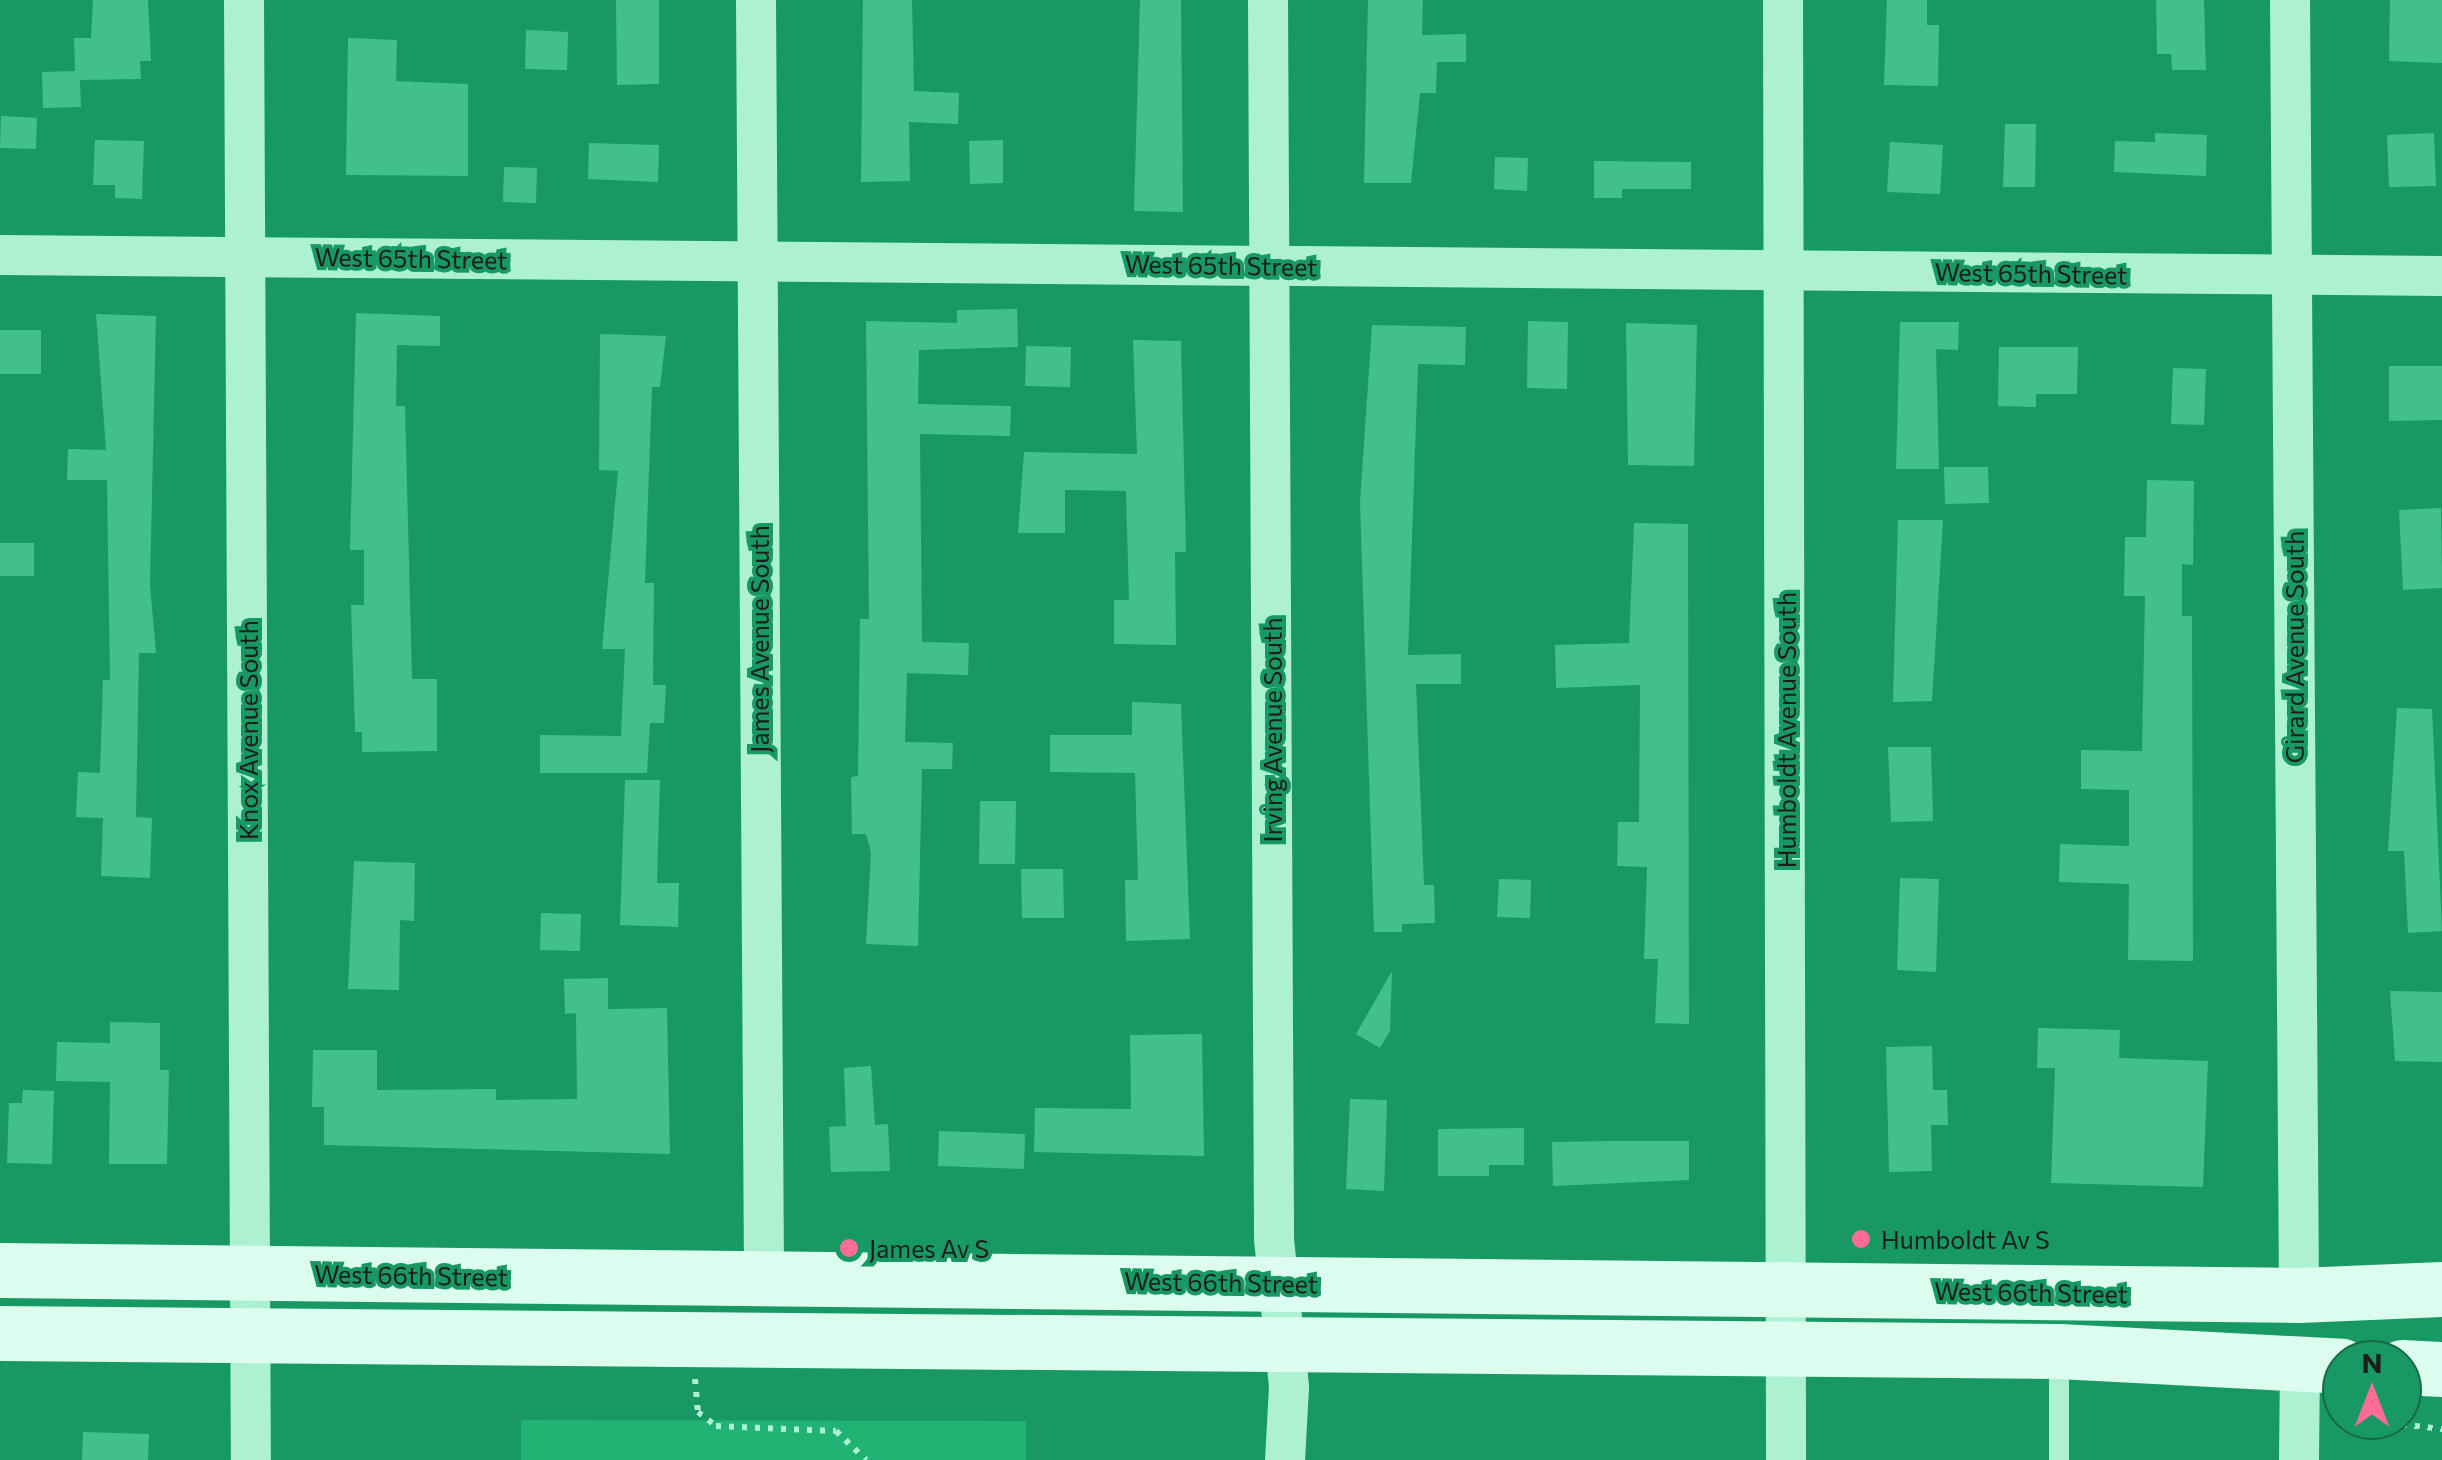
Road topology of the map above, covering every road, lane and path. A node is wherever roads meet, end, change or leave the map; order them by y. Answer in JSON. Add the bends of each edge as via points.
{"nodes":[{"id":1,"x":244,"y":0,"type":"edge"},
{"id":2,"x":756,"y":0,"type":"edge"},
{"id":3,"x":1268,"y":0,"type":"edge"},
{"id":4,"x":1783,"y":0,"type":"edge"},
{"id":5,"x":2290,"y":0,"type":"edge"},
{"id":6,"x":0,"y":254,"type":"edge"},
{"id":7,"x":245,"y":257,"type":"junction"},
{"id":8,"x":756,"y":261,"type":"junction"},
{"id":9,"x":1269,"y":266,"type":"junction"},
{"id":10,"x":1786,"y":270,"type":"junction"},
{"id":11,"x":2291,"y":275,"type":"junction"},
{"id":12,"x":2442,"y":276,"type":"edge"},
{"id":13,"x":0,"y":1270,"type":"edge"},
{"id":14,"x":251,"y":1273,"type":"junction"},
{"id":15,"x":764,"y":1279,"type":"junction"},
{"id":16,"x":1279,"y":1282,"type":"junction"},
{"id":17,"x":2442,"y":1288,"type":"edge"},
{"id":18,"x":1786,"y":1290,"type":"junction"},
{"id":19,"x":2299,"y":1295,"type":"junction"},
{"id":20,"x":0,"y":1333,"type":"edge"},
{"id":21,"x":251,"y":1336,"type":"junction"},
{"id":22,"x":1285,"y":1345,"type":"junction"},
{"id":23,"x":1786,"y":1349,"type":"junction"},
{"id":24,"x":2059,"y":1350,"type":"junction"},
{"id":25,"x":2321,"y":1365,"type":"edge"},
{"id":26,"x":694,"y":1381,"type":"dead end"},
{"id":27,"x":251,"y":1460,"type":"edge"},
{"id":28,"x":866,"y":1460,"type":"edge"},
{"id":29,"x":1285,"y":1460,"type":"edge"},
{"id":30,"x":1786,"y":1460,"type":"edge"},
{"id":31,"x":2059,"y":1460,"type":"edge"},
{"id":32,"x":2299,"y":1460,"type":"edge"}],
"edges":[{"from":1,"to":7,"type":"street","name":"Knox Avenue South"},
{"from":2,"to":8,"type":"street","name":"James Avenue South"},
{"from":3,"to":9,"type":"street","name":"Irving Avenue South"},
{"from":4,"to":10,"type":"street","name":"Humboldt Avenue South"},
{"from":5,"to":11,"type":"street","name":"Girard Avenue South"},
{"from":6,"to":7,"type":"street","name":"West 65th Street"},
{"from":7,"to":8,"type":"street","name":"West 65th Street"},
{"from":7,"to":14,"type":"street","name":"Knox Avenue South"},
{"from":8,"to":9,"type":"street","name":"West 65th Street"},
{"from":8,"to":15,"type":"street","name":"James Avenue South"},
{"from":9,"to":10,"type":"street","name":"West 65th Street"},
{"from":9,"to":16,"type":"street","name":"Irving Avenue South"},
{"from":10,"to":11,"type":"street","name":"West 65th Street"},
{"from":10,"to":18,"type":"street","name":"Humboldt Avenue South"},
{"from":11,"to":12,"type":"street","name":"West 65th Street"},
{"from":11,"to":19,"type":"street","name":"Girard Avenue South"},
{"from":13,"to":14,"type":"main road","name":"West 66th Street"},
{"from":14,"to":15,"type":"main road","name":"West 66th Street"},
{"from":14,"to":21,"type":"street","name":"Knox Avenue South"},
{"from":15,"to":16,"type":"main road","name":"West 66th Street"},
{"from":16,"to":18,"type":"main road","name":"West 66th Street"},
{"from":16,"to":22,"type":"street","name":"Irving Avenue South"},
{"from":17,"to":19,"type":"main road","name":"West 66th Street"},
{"from":18,"to":19,"type":"main road","name":"West 66th Street"},
{"from":18,"to":23,"type":"street","name":"Humboldt Avenue South"},
{"from":20,"to":21,"type":"main road"},
{"from":21,"to":22,"type":"main road"},
{"from":21,"to":27,"type":"street","name":"Knox Avenue South"},
{"from":22,"to":23,"type":"main road"},
{"from":22,"to":29,"type":"street","name":"Irving Avenue South"},
{"from":23,"to":24,"type":"main road"},
{"from":23,"to":30,"type":"street","name":"Humboldt Avenue South"},
{"from":24,"to":25,"type":"main road"},
{"from":24,"to":31,"type":"lane"},
{"from":25,"to":32,"type":"street"},
{"from":26,"to":28,"type":"path","via":[[698,1412],[716,1426],[836,1431]]}]}
